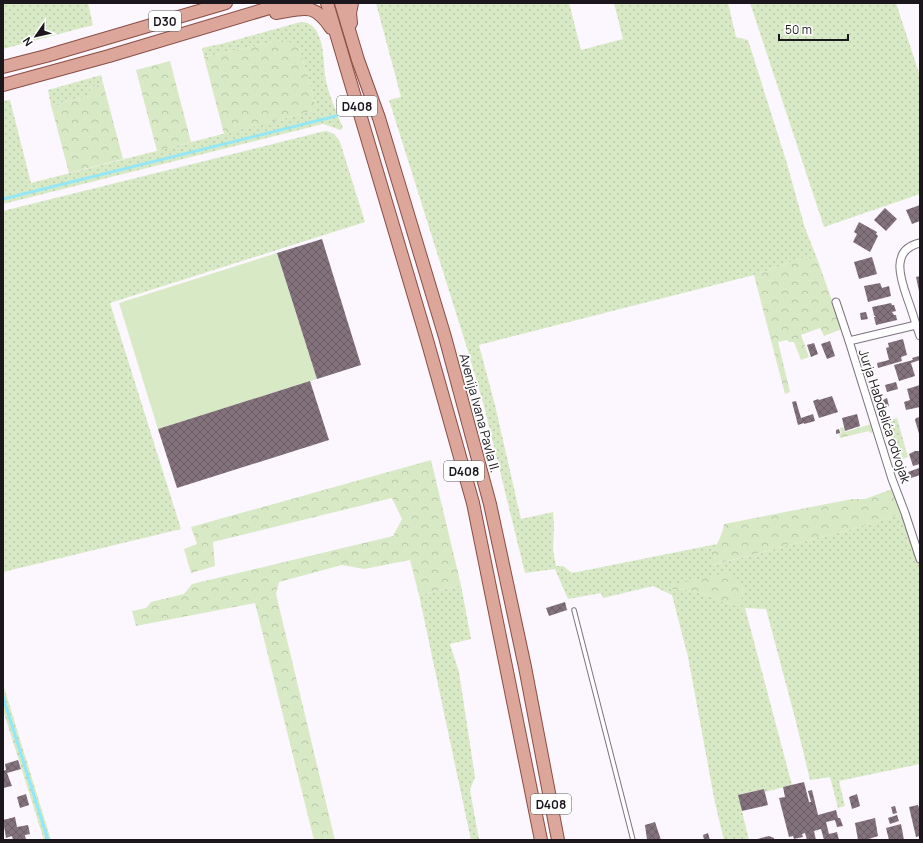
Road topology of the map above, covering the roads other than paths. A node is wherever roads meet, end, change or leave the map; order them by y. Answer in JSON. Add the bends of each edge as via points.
{"nodes":[{"id":1,"x":226,"y":3,"type":"edge"},
{"id":2,"x":286,"y":3,"type":"edge"},
{"id":3,"x":327,"y":3,"type":"edge"},
{"id":4,"x":341,"y":3,"type":"edge"},
{"id":5,"x":352,"y":3,"type":"edge"},
{"id":6,"x":264,"y":10,"type":"junction"},
{"id":7,"x":336,"y":38,"type":"junction"},
{"id":8,"x":358,"y":60,"type":"junction"},
{"id":9,"x":3,"y":67,"type":"edge"},
{"id":10,"x":3,"y":85,"type":"edge"},
{"id":11,"x":920,"y":243,"type":"edge"},
{"id":12,"x":836,"y":302,"type":"dead end"},
{"id":13,"x":916,"y":325,"type":"junction"},
{"id":14,"x":920,"y":336,"type":"edge"},
{"id":15,"x":849,"y":341,"type":"junction"},
{"id":16,"x":920,"y":559,"type":"edge"},
{"id":17,"x":574,"y":610,"type":"dead end"},
{"id":18,"x":541,"y":840,"type":"edge"},
{"id":19,"x":558,"y":840,"type":"edge"},
{"id":20,"x":633,"y":840,"type":"edge"}],
"edges":[{"from":1,"to":9,"type":"main road","number":"D30"},
{"from":2,"to":6,"type":"main road","number":"D30"},
{"from":3,"to":7,"type":"main road","number":"D408"},
{"from":4,"to":8,"type":"main road","name":"Avenija Ivana Pavla II.","number":"D408"},
{"from":5,"to":8,"type":"main road","via":[[350,18],[357,43]]},
{"from":6,"to":7,"type":"main road","via":[[276,13],[303,8],[314,10],[322,16]]},
{"from":6,"to":10,"type":"main road","number":"D30"},
{"from":7,"to":18,"type":"main road","number":"D408","via":[[473,503]]},
{"from":8,"to":19,"type":"main road","name":"Avenija Ivana Pavla II.","number":"D408","via":[[379,118],[445,337],[490,504]]},
{"from":11,"to":13,"type":"street","via":[[905,252],[899,265]]},
{"from":12,"to":15,"type":"street","name":"Jurja Habdelića odvojak"},
{"from":13,"to":14,"type":"street"},
{"from":13,"to":15,"type":"street"},
{"from":15,"to":16,"type":"street","name":"Jurja Habdelića odvojak"},
{"from":17,"to":20,"type":"lane"}]}
